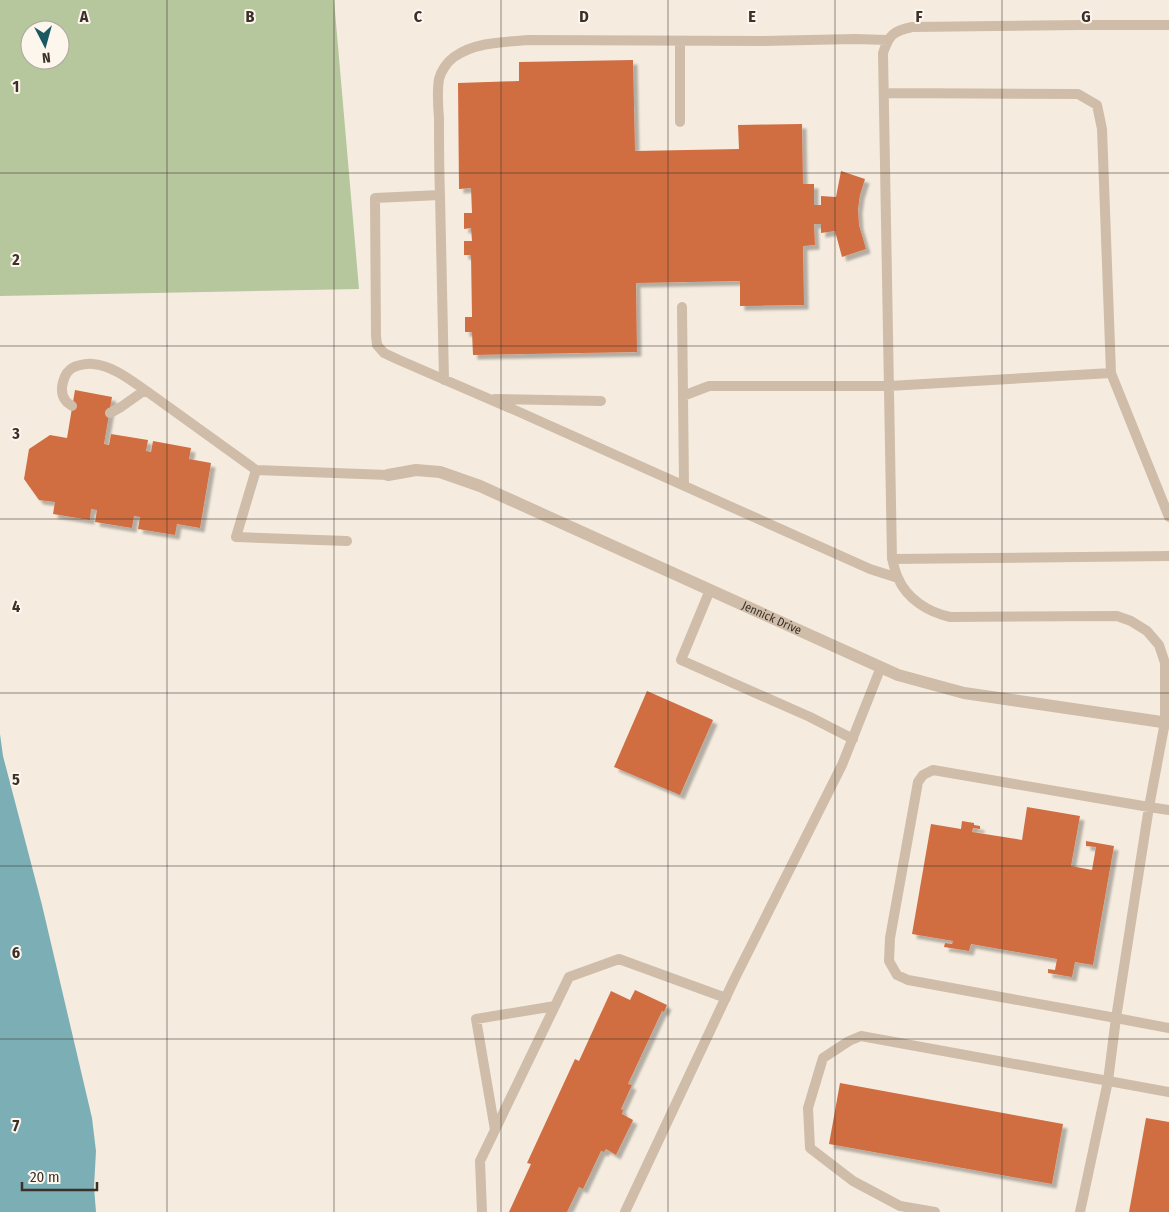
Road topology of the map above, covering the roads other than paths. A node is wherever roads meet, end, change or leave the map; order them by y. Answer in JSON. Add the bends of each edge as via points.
{"nodes":[{"id":1,"x":1169,"y":26,"type":"edge"},
{"id":2,"x":887,"y":40,"type":"junction"},
{"id":3,"x":680,"y":41,"type":"junction"},
{"id":4,"x":884,"y":93,"type":"junction"},
{"id":5,"x":680,"y":122,"type":"dead end"},
{"id":6,"x":440,"y":195,"type":"junction"},
{"id":7,"x":682,"y":307,"type":"dead end"},
{"id":8,"x":1111,"y":373,"type":"junction"},
{"id":9,"x":444,"y":380,"type":"junction"},
{"id":10,"x":889,"y":386,"type":"junction"},
{"id":11,"x":145,"y":390,"type":"junction"},
{"id":12,"x":683,"y":396,"type":"junction"},
{"id":13,"x":490,"y":399,"type":"junction"},
{"id":14,"x":601,"y":400,"type":"dead end"},
{"id":15,"x":72,"y":406,"type":"dead end"},
{"id":16,"x":110,"y":413,"type":"dead end"},
{"id":17,"x":256,"y":470,"type":"junction"},
{"id":18,"x":388,"y":475,"type":"joint"},
{"id":19,"x":684,"y":486,"type":"junction"},
{"id":20,"x":1169,"y":518,"type":"edge"},
{"id":21,"x":347,"y":541,"type":"dead end"},
{"id":22,"x":1169,"y":556,"type":"edge"},
{"id":23,"x":892,"y":559,"type":"junction"},
{"id":24,"x":898,"y":578,"type":"junction"},
{"id":25,"x":710,"y":590,"type":"junction"},
{"id":26,"x":881,"y":667,"type":"junction"},
{"id":27,"x":1167,"y":722,"type":"edge"},
{"id":28,"x":852,"y":739,"type":"junction"},
{"id":29,"x":1149,"y":807,"type":"junction"},
{"id":30,"x":1169,"y":810,"type":"edge"},
{"id":31,"x":726,"y":998,"type":"junction"},
{"id":32,"x":555,"y":1006,"type":"junction"},
{"id":33,"x":1116,"y":1018,"type":"junction"},
{"id":34,"x":1169,"y":1028,"type":"edge"},
{"id":35,"x":1108,"y":1081,"type":"junction"},
{"id":36,"x":1169,"y":1092,"type":"edge"},
{"id":37,"x":495,"y":1130,"type":"junction"},
{"id":38,"x":898,"y":1209,"type":"edge"},
{"id":39,"x":482,"y":1212,"type":"edge"},
{"id":40,"x":625,"y":1212,"type":"edge"},
{"id":41,"x":935,"y":1212,"type":"edge"},
{"id":42,"x":1080,"y":1212,"type":"edge"}],
"edges":[{"from":1,"to":2,"type":"lane","via":[[912,28],[898,30]]},
{"from":2,"to":3,"type":"lane"},
{"from":2,"to":4,"type":"lane","via":[[883,53]]},
{"from":3,"to":5,"type":"lane"},
{"from":3,"to":6,"type":"lane","via":[[502,42],[480,45],[452,58],[439,80]]},
{"from":4,"to":8,"type":"lane","via":[[1078,94],[1097,105],[1102,129]]},
{"from":4,"to":10,"type":"lane"},
{"from":6,"to":9,"type":"lane"},
{"from":6,"to":9,"type":"lane","via":[[375,198],[376,336],[377,345],[384,353]]},
{"from":7,"to":12,"type":"lane"},
{"from":8,"to":10,"type":"lane"},
{"from":8,"to":20,"type":"lane"},
{"from":9,"to":13,"type":"lane"},
{"from":10,"to":12,"type":"lane","via":[[710,386]]},
{"from":10,"to":23,"type":"lane"},
{"from":11,"to":15,"type":"lane","via":[[106,366],[91,363],[73,367],[65,376],[62,389],[65,400]]},
{"from":11,"to":16,"type":"lane"},
{"from":11,"to":17,"type":"lane"},
{"from":12,"to":19,"type":"lane"},
{"from":13,"to":14,"type":"lane"},
{"from":13,"to":19,"type":"lane"},
{"from":17,"to":18,"type":"lane"},
{"from":17,"to":21,"type":"lane","via":[[236,537]]},
{"from":18,"to":25,"type":"street","name":"Jennick Drive","via":[[416,470],[440,472],[480,486]]},
{"from":19,"to":24,"type":"lane","via":[[870,569]]},
{"from":22,"to":23,"type":"lane"},
{"from":23,"to":24,"type":"lane"},
{"from":24,"to":27,"type":"lane","via":[[909,595],[942,616],[1117,616],[1132,620],[1147,630],[1159,645],[1165,663]]},
{"from":25,"to":26,"type":"street","name":"Jennick Drive"},
{"from":25,"to":28,"type":"lane","via":[[681,660]]},
{"from":26,"to":27,"type":"street","name":"Jennick Drive","via":[[898,675],[964,693]]},
{"from":26,"to":28,"type":"lane"},
{"from":27,"to":29,"type":"lane"},
{"from":28,"to":31,"type":"lane","via":[[842,766]]},
{"from":29,"to":30,"type":"lane"},
{"from":29,"to":33,"type":"lane"},
{"from":29,"to":33,"type":"lane","via":[[933,770],[922,775],[918,782],[890,938],[889,961],[897,975],[908,980]]},
{"from":31,"to":32,"type":"lane","via":[[619,959],[569,977]]},
{"from":31,"to":40,"type":"lane"},
{"from":32,"to":37,"type":"lane"},
{"from":32,"to":37,"type":"lane","via":[[476,1019]]},
{"from":33,"to":34,"type":"lane"},
{"from":33,"to":35,"type":"lane"},
{"from":35,"to":36,"type":"lane"},
{"from":35,"to":38,"type":"lane","via":[[861,1036],[849,1041],[824,1058],[808,1108],[810,1148]]},
{"from":35,"to":42,"type":"lane"},
{"from":37,"to":39,"type":"lane","via":[[480,1161]]},
{"from":38,"to":41,"type":"lane"}]}
